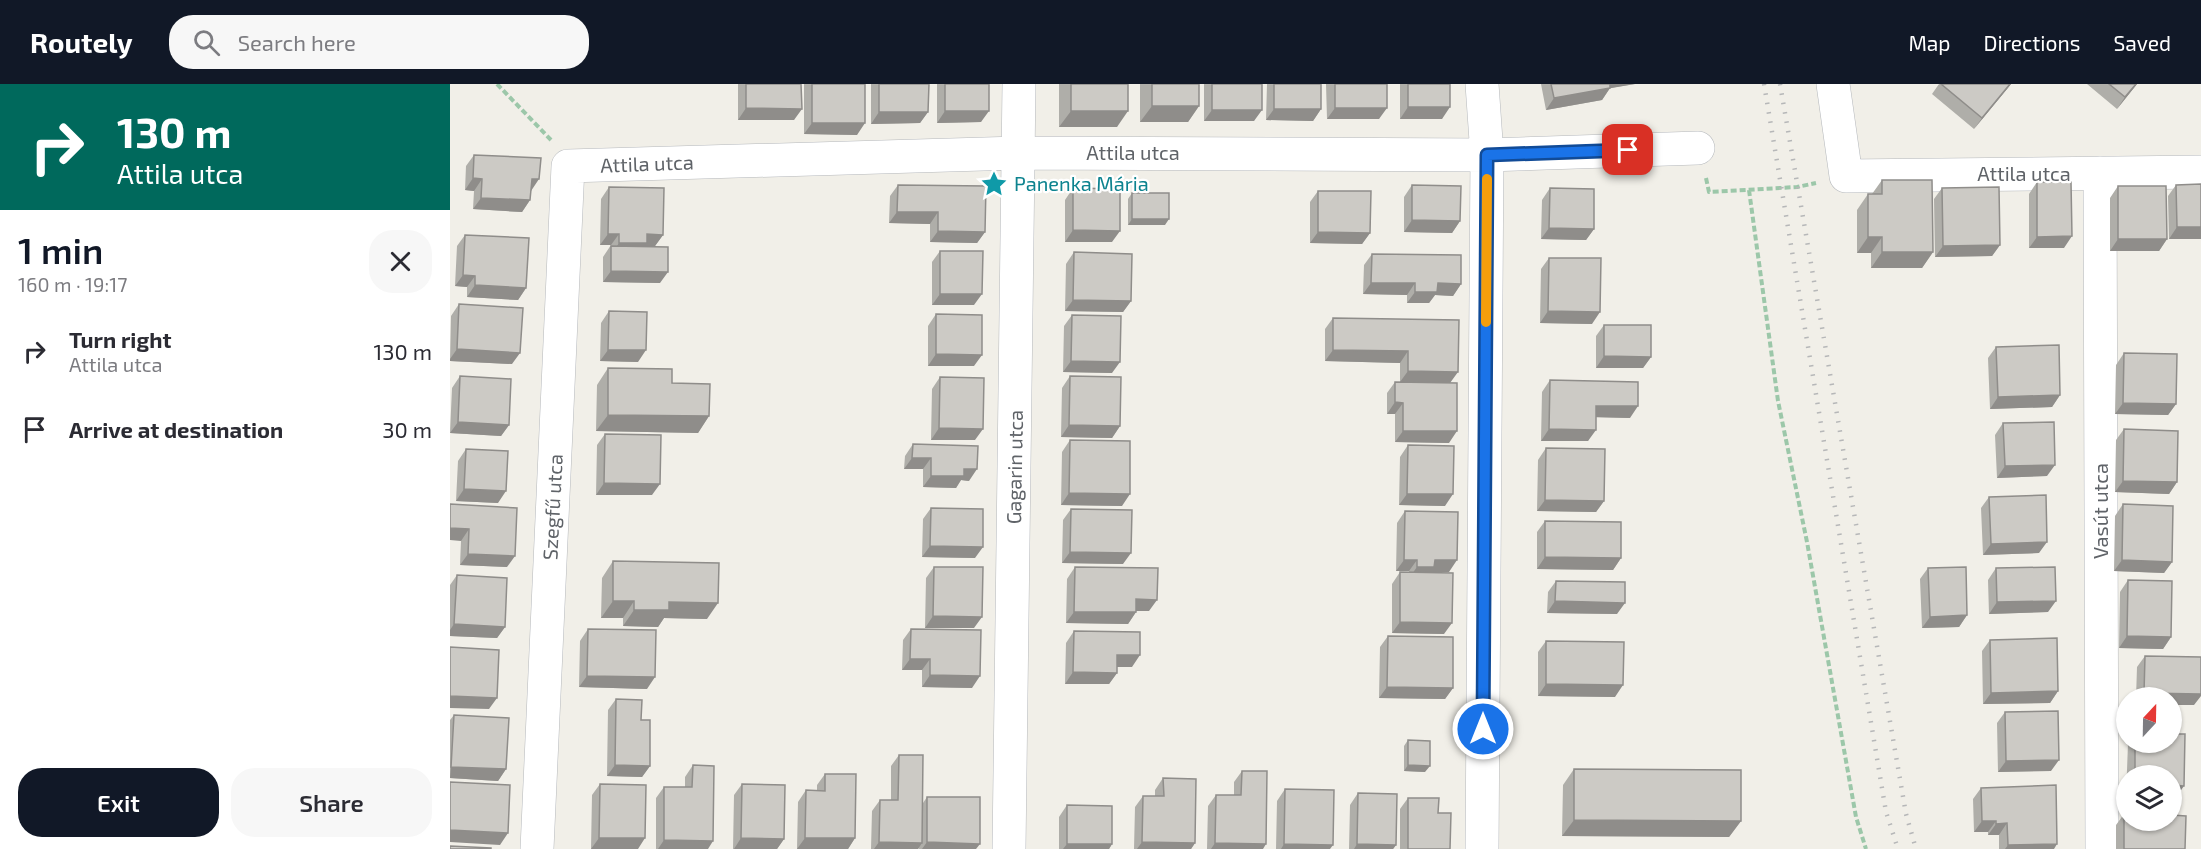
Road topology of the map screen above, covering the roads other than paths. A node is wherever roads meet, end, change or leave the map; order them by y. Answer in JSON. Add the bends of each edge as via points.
{"nodes":[{"id":1,"x":1019,"y":84,"type":"edge"},
{"id":2,"x":1482,"y":84,"type":"edge"},
{"id":3,"x":1833,"y":84,"type":"edge"},
{"id":4,"x":1698,"y":148,"type":"road end"},
{"id":5,"x":1020,"y":153,"type":"junction"},
{"id":6,"x":1487,"y":155,"type":"junction"},
{"id":7,"x":568,"y":166,"type":"joint"},
{"id":8,"x":2201,"y":172,"type":"edge"},
{"id":9,"x":2100,"y":173,"type":"junction"},
{"id":10,"x":537,"y":849,"type":"edge"},
{"id":11,"x":1009,"y":849,"type":"edge"},
{"id":12,"x":1482,"y":849,"type":"edge"},
{"id":13,"x":2102,"y":849,"type":"edge"}],
"edges":[{"from":1,"to":5,"type":"street","name":"Gagarin utca"},
{"from":2,"to":6,"type":"street"},
{"from":3,"to":9,"type":"street","name":"Attila utca","via":[[1846,176]]},
{"from":4,"to":6,"type":"street","name":"Attila utca"},
{"from":5,"to":6,"type":"street","name":"Attila utca"},
{"from":5,"to":7,"type":"street","name":"Attila utca"},
{"from":5,"to":11,"type":"street","name":"Gagarin utca"},
{"from":6,"to":12,"type":"street"},
{"from":7,"to":10,"type":"street","name":"Szegfű utca"},
{"from":8,"to":9,"type":"street","name":"Attila utca"},
{"from":9,"to":13,"type":"street","name":"Vasút utca"}]}
